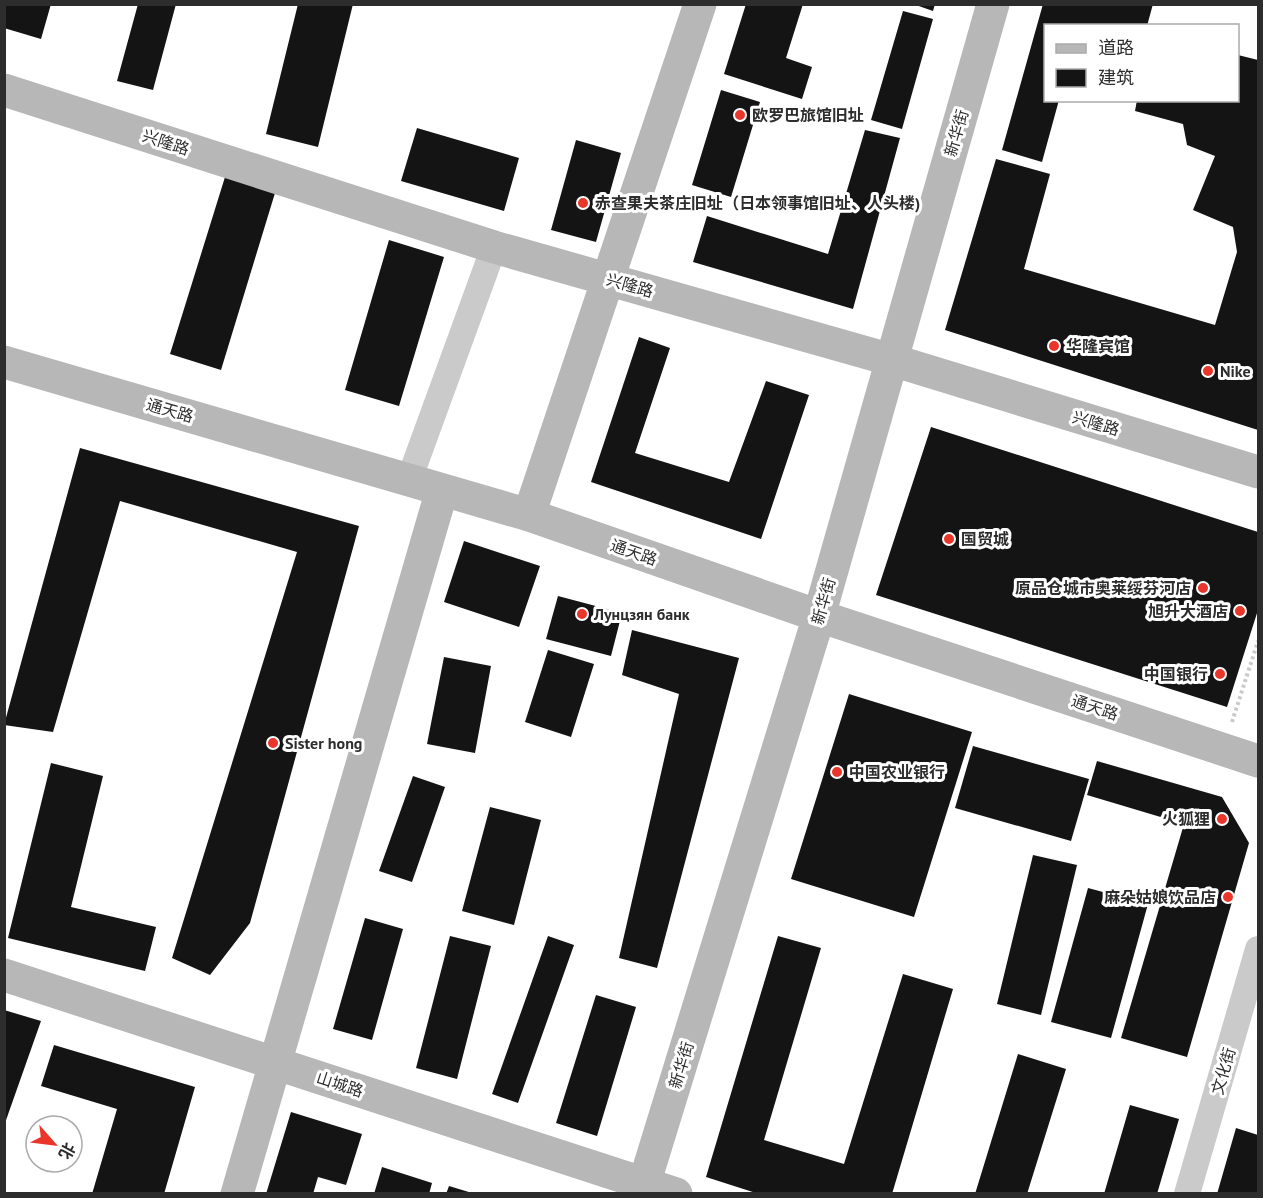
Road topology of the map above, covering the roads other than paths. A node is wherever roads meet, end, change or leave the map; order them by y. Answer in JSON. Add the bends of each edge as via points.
{"nodes":[{"id":1,"x":700,"y":4,"type":"edge"},
{"id":2,"x":993,"y":4,"type":"edge"},
{"id":3,"x":4,"y":90,"type":"edge"},
{"id":4,"x":494,"y":247,"type":"junction"},
{"id":5,"x":608,"y":279,"type":"junction"},
{"id":6,"x":892,"y":360,"type":"junction"},
{"id":7,"x":4,"y":362,"type":"edge"},
{"id":8,"x":1258,"y":472,"type":"edge"},
{"id":9,"x":409,"y":480,"type":"junction"},
{"id":10,"x":442,"y":490,"type":"junction"},
{"id":11,"x":529,"y":515,"type":"junction"},
{"id":12,"x":819,"y":616,"type":"junction"},
{"id":13,"x":1258,"y":761,"type":"edge"},
{"id":14,"x":1258,"y":949,"type":"edge"},
{"id":15,"x":4,"y":975,"type":"edge"},
{"id":16,"x":275,"y":1062,"type":"junction"},
{"id":17,"x":643,"y":1189,"type":"edge"},
{"id":18,"x":237,"y":1194,"type":"edge"},
{"id":19,"x":676,"y":1194,"type":"edge"},
{"id":20,"x":1187,"y":1194,"type":"edge"}],
"edges":[{"from":1,"to":5,"type":"street"},
{"from":2,"to":6,"type":"street","name":"新华街"},
{"from":3,"to":4,"type":"street","name":"兴隆路"},
{"from":4,"to":5,"type":"street","name":"兴隆路"},
{"from":4,"to":9,"type":"street"},
{"from":5,"to":6,"type":"street","name":"兴隆路"},
{"from":5,"to":11,"type":"street"},
{"from":6,"to":8,"type":"street","name":"兴隆路"},
{"from":6,"to":12,"type":"street","name":"新华街"},
{"from":7,"to":9,"type":"street","name":"通天路"},
{"from":9,"to":10,"type":"street","name":"通天路"},
{"from":10,"to":11,"type":"street","name":"通天路"},
{"from":10,"to":16,"type":"street"},
{"from":11,"to":12,"type":"street","name":"通天路"},
{"from":12,"to":13,"type":"street","name":"通天路"},
{"from":12,"to":17,"type":"street","name":"新华街"},
{"from":14,"to":20,"type":"street","name":"文化街"},
{"from":15,"to":16,"type":"street","name":"山城路"},
{"from":16,"to":17,"type":"street","name":"山城路"},
{"from":16,"to":18,"type":"street"},
{"from":17,"to":19,"type":"street","name":"山城路"}]}
